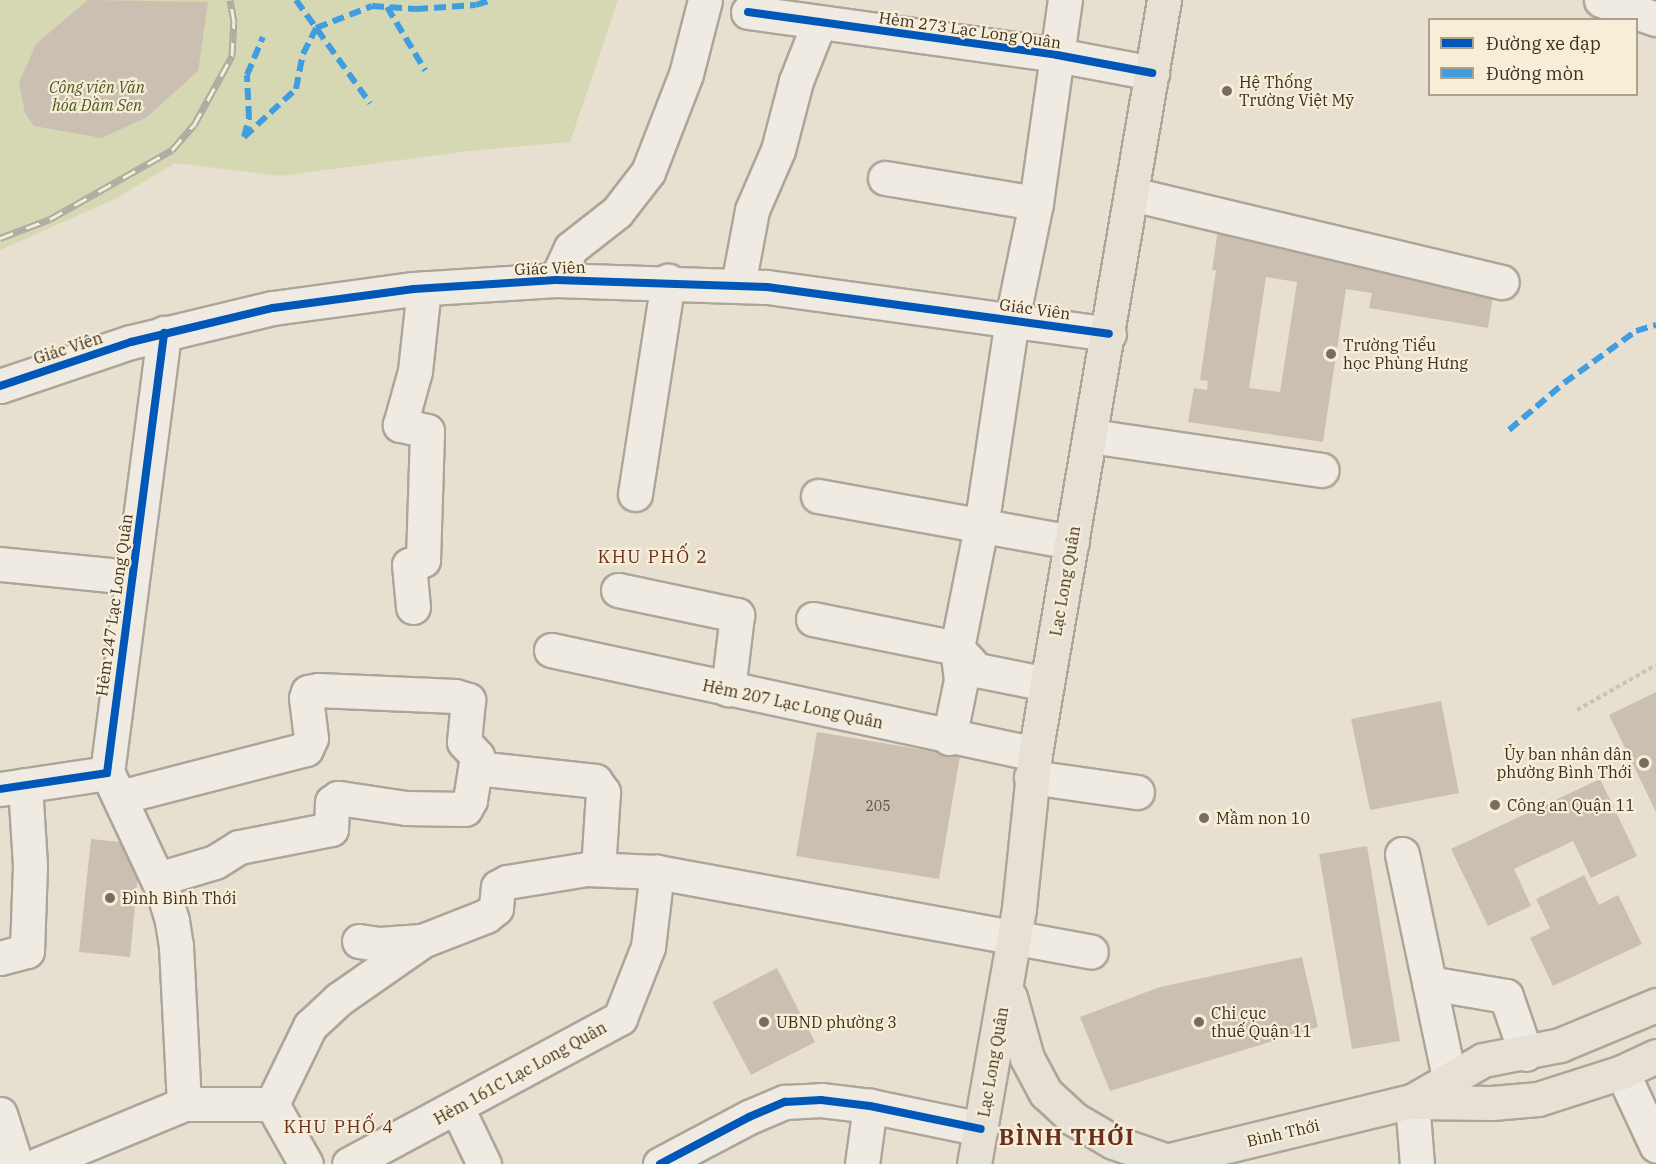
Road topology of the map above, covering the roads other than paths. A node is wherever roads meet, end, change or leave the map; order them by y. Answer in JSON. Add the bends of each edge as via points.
{"nodes":[{"id":1,"x":705,"y":0,"type":"edge"},
{"id":2,"x":1065,"y":0,"type":"edge"},
{"id":3,"x":1164,"y":0,"type":"edge"},
{"id":4,"x":1601,"y":0,"type":"edge"},
{"id":5,"x":747,"y":12,"type":"dead end"},
{"id":6,"x":1656,"y":19,"type":"edge"},
{"id":7,"x":819,"y":23,"type":"junction"},
{"id":8,"x":1057,"y":55,"type":"junction"},
{"id":9,"x":1152,"y":73,"type":"junction"},
{"id":10,"x":885,"y":178,"type":"dead end"},
{"id":11,"x":1132,"y":194,"type":"junction"},
{"id":12,"x":1036,"y":203,"type":"junction"},
{"id":13,"x":556,"y":280,"type":"junction"},
{"id":14,"x":668,"y":282,"type":"junction"},
{"id":15,"x":1502,"y":282,"type":"dead end"},
{"id":16,"x":738,"y":285,"type":"junction"},
{"id":17,"x":424,"y":288,"type":"junction"},
{"id":18,"x":1012,"y":319,"type":"junction"},
{"id":19,"x":164,"y":333,"type":"junction"},
{"id":20,"x":1109,"y":334,"type":"junction"},
{"id":21,"x":0,"y":386,"type":"edge"},
{"id":22,"x":1091,"y":436,"type":"junction"},
{"id":23,"x":1322,"y":470,"type":"dead end"},
{"id":24,"x":635,"y":494,"type":"dead end"},
{"id":25,"x":818,"y":496,"type":"dead end"},
{"id":26,"x":981,"y":526,"type":"junction"},
{"id":27,"x":1072,"y":542,"type":"junction"},
{"id":28,"x":0,"y":564,"type":"edge"},
{"id":29,"x":131,"y":577,"type":"junction"},
{"id":30,"x":618,"y":590,"type":"dead end"},
{"id":31,"x":413,"y":607,"type":"dead end"},
{"id":32,"x":813,"y":619,"type":"dead end"},
{"id":33,"x":957,"y":648,"type":"junction"},
{"id":34,"x":551,"y":650,"type":"dead end"},
{"id":35,"x":1047,"y":684,"type":"junction"},
{"id":36,"x":728,"y":689,"type":"junction"},
{"id":37,"x":949,"y":738,"type":"junction"},
{"id":38,"x":1033,"y":766,"type":"junction"},
{"id":39,"x":476,"y":768,"type":"junction"},
{"id":40,"x":114,"y":785,"type":"junction"},
{"id":41,"x":13,"y":787,"type":"edge"},
{"id":42,"x":1137,"y":792,"type":"dead end"},
{"id":43,"x":1402,"y":854,"type":"dead end"},
{"id":44,"x":598,"y":869,"type":"junction"},
{"id":45,"x":657,"y":872,"type":"junction"},
{"id":46,"x":158,"y":879,"type":"junction"},
{"id":47,"x":1013,"y":939,"type":"junction"},
{"id":48,"x":359,"y":941,"type":"dead end"},
{"id":49,"x":422,"y":941,"type":"junction"},
{"id":50,"x":1091,"y":952,"type":"dead end"},
{"id":51,"x":0,"y":958,"type":"edge"},
{"id":52,"x":1429,"y":983,"type":"junction"},
{"id":53,"x":1006,"y":984,"type":"junction"},
{"id":54,"x":1656,"y":1005,"type":"edge"},
{"id":55,"x":1526,"y":1054,"type":"junction"},
{"id":56,"x":1656,"y":1056,"type":"edge"},
{"id":57,"x":1622,"y":1072,"type":"junction"},
{"id":58,"x":1450,"y":1081,"type":"junction"},
{"id":59,"x":1412,"y":1101,"type":"junction"},
{"id":60,"x":184,"y":1104,"type":"junction"},
{"id":61,"x":272,"y":1104,"type":"junction"},
{"id":62,"x":870,"y":1106,"type":"junction"},
{"id":63,"x":457,"y":1108,"type":"junction"},
{"id":64,"x":0,"y":1114,"type":"edge"},
{"id":65,"x":981,"y":1129,"type":"junction"},
{"id":66,"x":1656,"y":1145,"type":"edge"},
{"id":67,"x":81,"y":1157,"type":"edge"},
{"id":68,"x":1159,"y":1162,"type":"edge"},
{"id":69,"x":16,"y":1164,"type":"edge"},
{"id":70,"x":39,"y":1164,"type":"edge"},
{"id":71,"x":306,"y":1164,"type":"edge"},
{"id":72,"x":349,"y":1164,"type":"edge"},
{"id":73,"x":484,"y":1164,"type":"edge"},
{"id":74,"x":660,"y":1164,"type":"edge"},
{"id":75,"x":862,"y":1164,"type":"edge"},
{"id":76,"x":974,"y":1164,"type":"edge"},
{"id":77,"x":1417,"y":1164,"type":"edge"}],
"edges":[{"from":1,"to":13,"type":"street","via":[[686,74],[648,172],[595,234],[571,248]]},
{"from":2,"to":8,"type":"street"},
{"from":3,"to":9,"type":"main road","name":"Lạc Long Quân"},
{"from":4,"to":6,"type":"street"},
{"from":5,"to":7,"type":"street","name":"Hẻm 273 Lạc Long Quân"},
{"from":7,"to":8,"type":"street","name":"Hẻm 273 Lạc Long Quân"},
{"from":7,"to":16,"type":"street","via":[[796,81],[778,150],[752,210]]},
{"from":8,"to":9,"type":"street","name":"Hẻm 273 Lạc Long Quân"},
{"from":8,"to":12,"type":"street"},
{"from":9,"to":11,"type":"main road","name":"Lạc Long Quân"},
{"from":10,"to":12,"type":"street"},
{"from":11,"to":15,"type":"street"},
{"from":11,"to":20,"type":"main road","name":"Lạc Long Quân"},
{"from":12,"to":18,"type":"street"},
{"from":13,"to":14,"type":"street","name":"Giác Viên"},
{"from":13,"to":17,"type":"street","name":"Giác Viên"},
{"from":14,"to":16,"type":"street","name":"Giác Viên"},
{"from":14,"to":24,"type":"street"},
{"from":16,"to":18,"type":"street","name":"Giác Viên","via":[[836,294]]},
{"from":17,"to":19,"type":"street","name":"Giác Viên","via":[[273,308]]},
{"from":17,"to":31,"type":"street","via":[[415,371],[400,425],[427,431],[423,560],[409,565]]},
{"from":18,"to":20,"type":"street","name":"Giác Viên"},
{"from":18,"to":26,"type":"street"},
{"from":19,"to":21,"type":"street","name":"Giác Viên"},
{"from":19,"to":29,"type":"street","name":"Hẻm 247 Lạc Long Quân"},
{"from":20,"to":22,"type":"main road","name":"Lạc Long Quân"},
{"from":22,"to":23,"type":"street"},
{"from":22,"to":27,"type":"main road","name":"Lạc Long Quân"},
{"from":25,"to":26,"type":"street"},
{"from":26,"to":27,"type":"street"},
{"from":26,"to":33,"type":"street"},
{"from":27,"to":35,"type":"main road","name":"Lạc Long Quân"},
{"from":28,"to":29,"type":"street"},
{"from":29,"to":40,"type":"street","name":"Hẻm 247 Lạc Long Quân"},
{"from":30,"to":36,"type":"street","via":[[737,615]]},
{"from":32,"to":33,"type":"street"},
{"from":33,"to":35,"type":"street","via":[[977,670]]},
{"from":33,"to":37,"type":"street","via":[[961,680]]},
{"from":34,"to":36,"type":"street","name":"Hẻm 207 Lạc Long Quân"},
{"from":35,"to":38,"type":"main road","name":"Lạc Long Quân"},
{"from":36,"to":37,"type":"street","name":"Hẻm 207 Lạc Long Quân"},
{"from":37,"to":38,"type":"street","name":"Hẻm 207 Lạc Long Quân"},
{"from":38,"to":42,"type":"street","name":"Hẻm 207 Lạc Long Quân"},
{"from":38,"to":47,"type":"main road","name":"Lạc Long Quân"},
{"from":39,"to":40,"type":"street","via":[[477,756],[464,742],[469,706],[463,697],[318,690],[308,693],[306,698],[311,738],[306,749]]},
{"from":39,"to":44,"type":"street","via":[[595,781],[603,792]]},
{"from":39,"to":46,"type":"street","via":[[465,808],[406,808],[338,798],[332,802],[331,829],[239,847],[215,862]]},
{"from":40,"to":41,"type":"street"},
{"from":40,"to":46,"type":"street"},
{"from":41,"to":51,"type":"street","via":[[30,865],[27,951]]},
{"from":43,"to":52,"type":"street"},
{"from":44,"to":45,"type":"street"},
{"from":44,"to":49,"type":"street","via":[[507,882],[498,887],[496,909],[486,916]]},
{"from":45,"to":47,"type":"street"},
{"from":45,"to":63,"type":"street","name":"Hẻm 161C Lạc Long Quân","via":[[648,946],[620,1018]]},
{"from":46,"to":60,"type":"street","via":[[176,946]]},
{"from":47,"to":50,"type":"street"},
{"from":47,"to":53,"type":"main road","name":"Lạc Long Quân"},
{"from":48,"to":49,"type":"street"},
{"from":49,"to":61,"type":"street","via":[[339,999],[310,1026]]},
{"from":52,"to":55,"type":"street","via":[[1506,996]]},
{"from":52,"to":58,"type":"street"},
{"from":53,"to":65,"type":"main road","name":"Lạc Long Quân"},
{"from":53,"to":68,"type":"main road","via":[[1026,1058],[1046,1093],[1074,1119]]},
{"from":54,"to":55,"type":"main road","name":"Bình Thới","via":[[1608,1028]]},
{"from":55,"to":58,"type":"main road","name":"Bình Thới","via":[[1483,1060]]},
{"from":56,"to":57,"type":"main road","name":"Bình Thới"},
{"from":57,"to":59,"type":"main road","name":"Bình Thới","via":[[1538,1099],[1492,1103]]},
{"from":57,"to":66,"type":"street"},
{"from":58,"to":59,"type":"main road","name":"Bình Thới"},
{"from":59,"to":68,"type":"main road","name":"Bình Thới"},
{"from":59,"to":77,"type":"street"},
{"from":60,"to":61,"type":"street"},
{"from":60,"to":67,"type":"street"},
{"from":61,"to":71,"type":"street"},
{"from":62,"to":65,"type":"street"},
{"from":62,"to":74,"type":"street","via":[[821,1100],[785,1102]]},
{"from":62,"to":75,"type":"street"},
{"from":63,"to":72,"type":"street","name":"Hẻm 161C Lạc Long Quân"},
{"from":63,"to":73,"type":"street"},
{"from":64,"to":69,"type":"street"},
{"from":65,"to":76,"type":"main road","name":"Lạc Long Quân"},
{"from":67,"to":70,"type":"street"}]}
